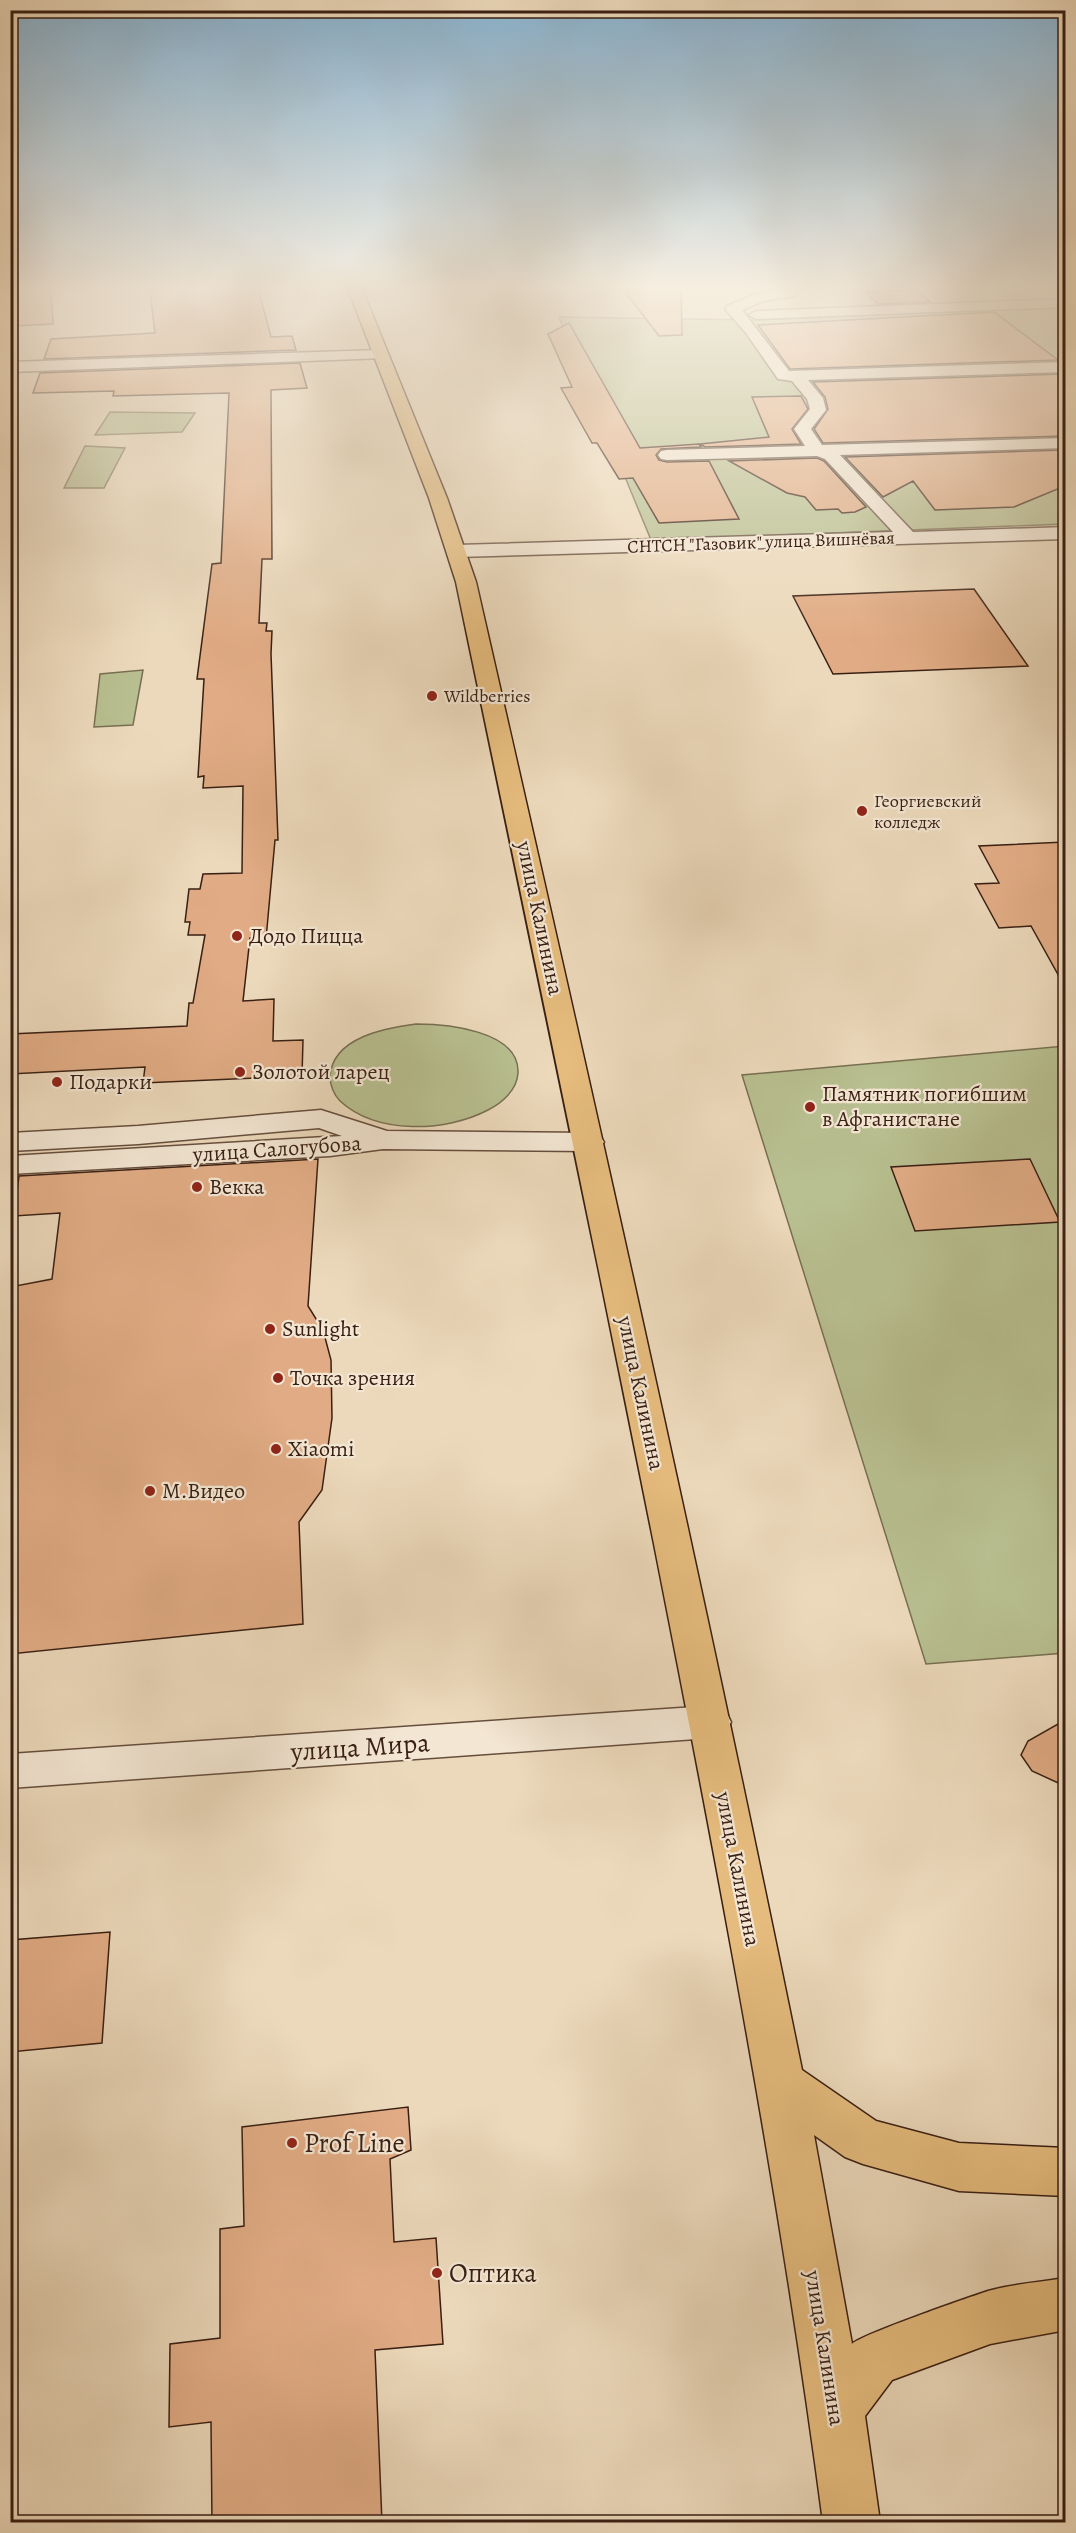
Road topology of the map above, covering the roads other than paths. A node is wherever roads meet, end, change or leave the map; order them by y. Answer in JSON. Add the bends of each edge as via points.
{"nodes":[{"id":1,"x":399,"y":402,"type":"edge"},
{"id":2,"x":816,"y":402,"type":"edge"},
{"id":3,"x":1065,"y":443,"type":"edge"},
{"id":4,"x":816,"y":449,"type":"junction"},
{"id":5,"x":667,"y":455,"type":"dead end"},
{"id":6,"x":1065,"y":533,"type":"edge"},
{"id":7,"x":908,"y":538,"type":"junction"},
{"id":8,"x":458,"y":551,"type":"junction"},
{"id":9,"x":383,"y":1140,"type":"junction"},
{"id":10,"x":10,"y":1142,"type":"edge"},
{"id":11,"x":589,"y":1142,"type":"junction"},
{"id":12,"x":10,"y":1165,"type":"edge"},
{"id":13,"x":710,"y":1722,"type":"junction"},
{"id":14,"x":10,"y":1771,"type":"edge"},
{"id":15,"x":780,"y":2083,"type":"junction"},
{"id":16,"x":1065,"y":2172,"type":"edge"},
{"id":17,"x":1065,"y":2304,"type":"edge"},
{"id":18,"x":836,"y":2408,"type":"junction"},
{"id":19,"x":852,"y":2523,"type":"edge"}],
"edges":[{"from":1,"to":8,"type":"main road","name":"улица Калинина"},
{"from":2,"to":4,"type":"street","via":[[818,410],[802,429]]},
{"from":3,"to":4,"type":"street"},
{"from":4,"to":5,"type":"street"},
{"from":4,"to":7,"type":"street","via":[[831,455]]},
{"from":6,"to":7,"type":"street","name":"СНТСН \"Газовик\" улица Вишнёвая"},
{"from":7,"to":8,"type":"street","name":"СНТСН \"Газовик\" улица Вишнёвая"},
{"from":8,"to":11,"type":"main road","name":"улица Калинина"},
{"from":9,"to":10,"type":"street","name":"улица Салогубова","via":[[321,1119]]},
{"from":9,"to":11,"type":"street"},
{"from":9,"to":12,"type":"street","name":"улица Салогубова","via":[[330,1147]]},
{"from":11,"to":13,"type":"main road","name":"улица Калинина"},
{"from":13,"to":14,"type":"street","name":"улица Мира"},
{"from":13,"to":15,"type":"main road","name":"улица Калинина"},
{"from":15,"to":16,"type":"main road","via":[[863,2141],[959,2167]]},
{"from":15,"to":18,"type":"main road","name":"улица Калинина"},
{"from":17,"to":18,"type":"main road","via":[[990,2317],[874,2360]]},
{"from":18,"to":19,"type":"main road","name":"улица Калинина"}]}
